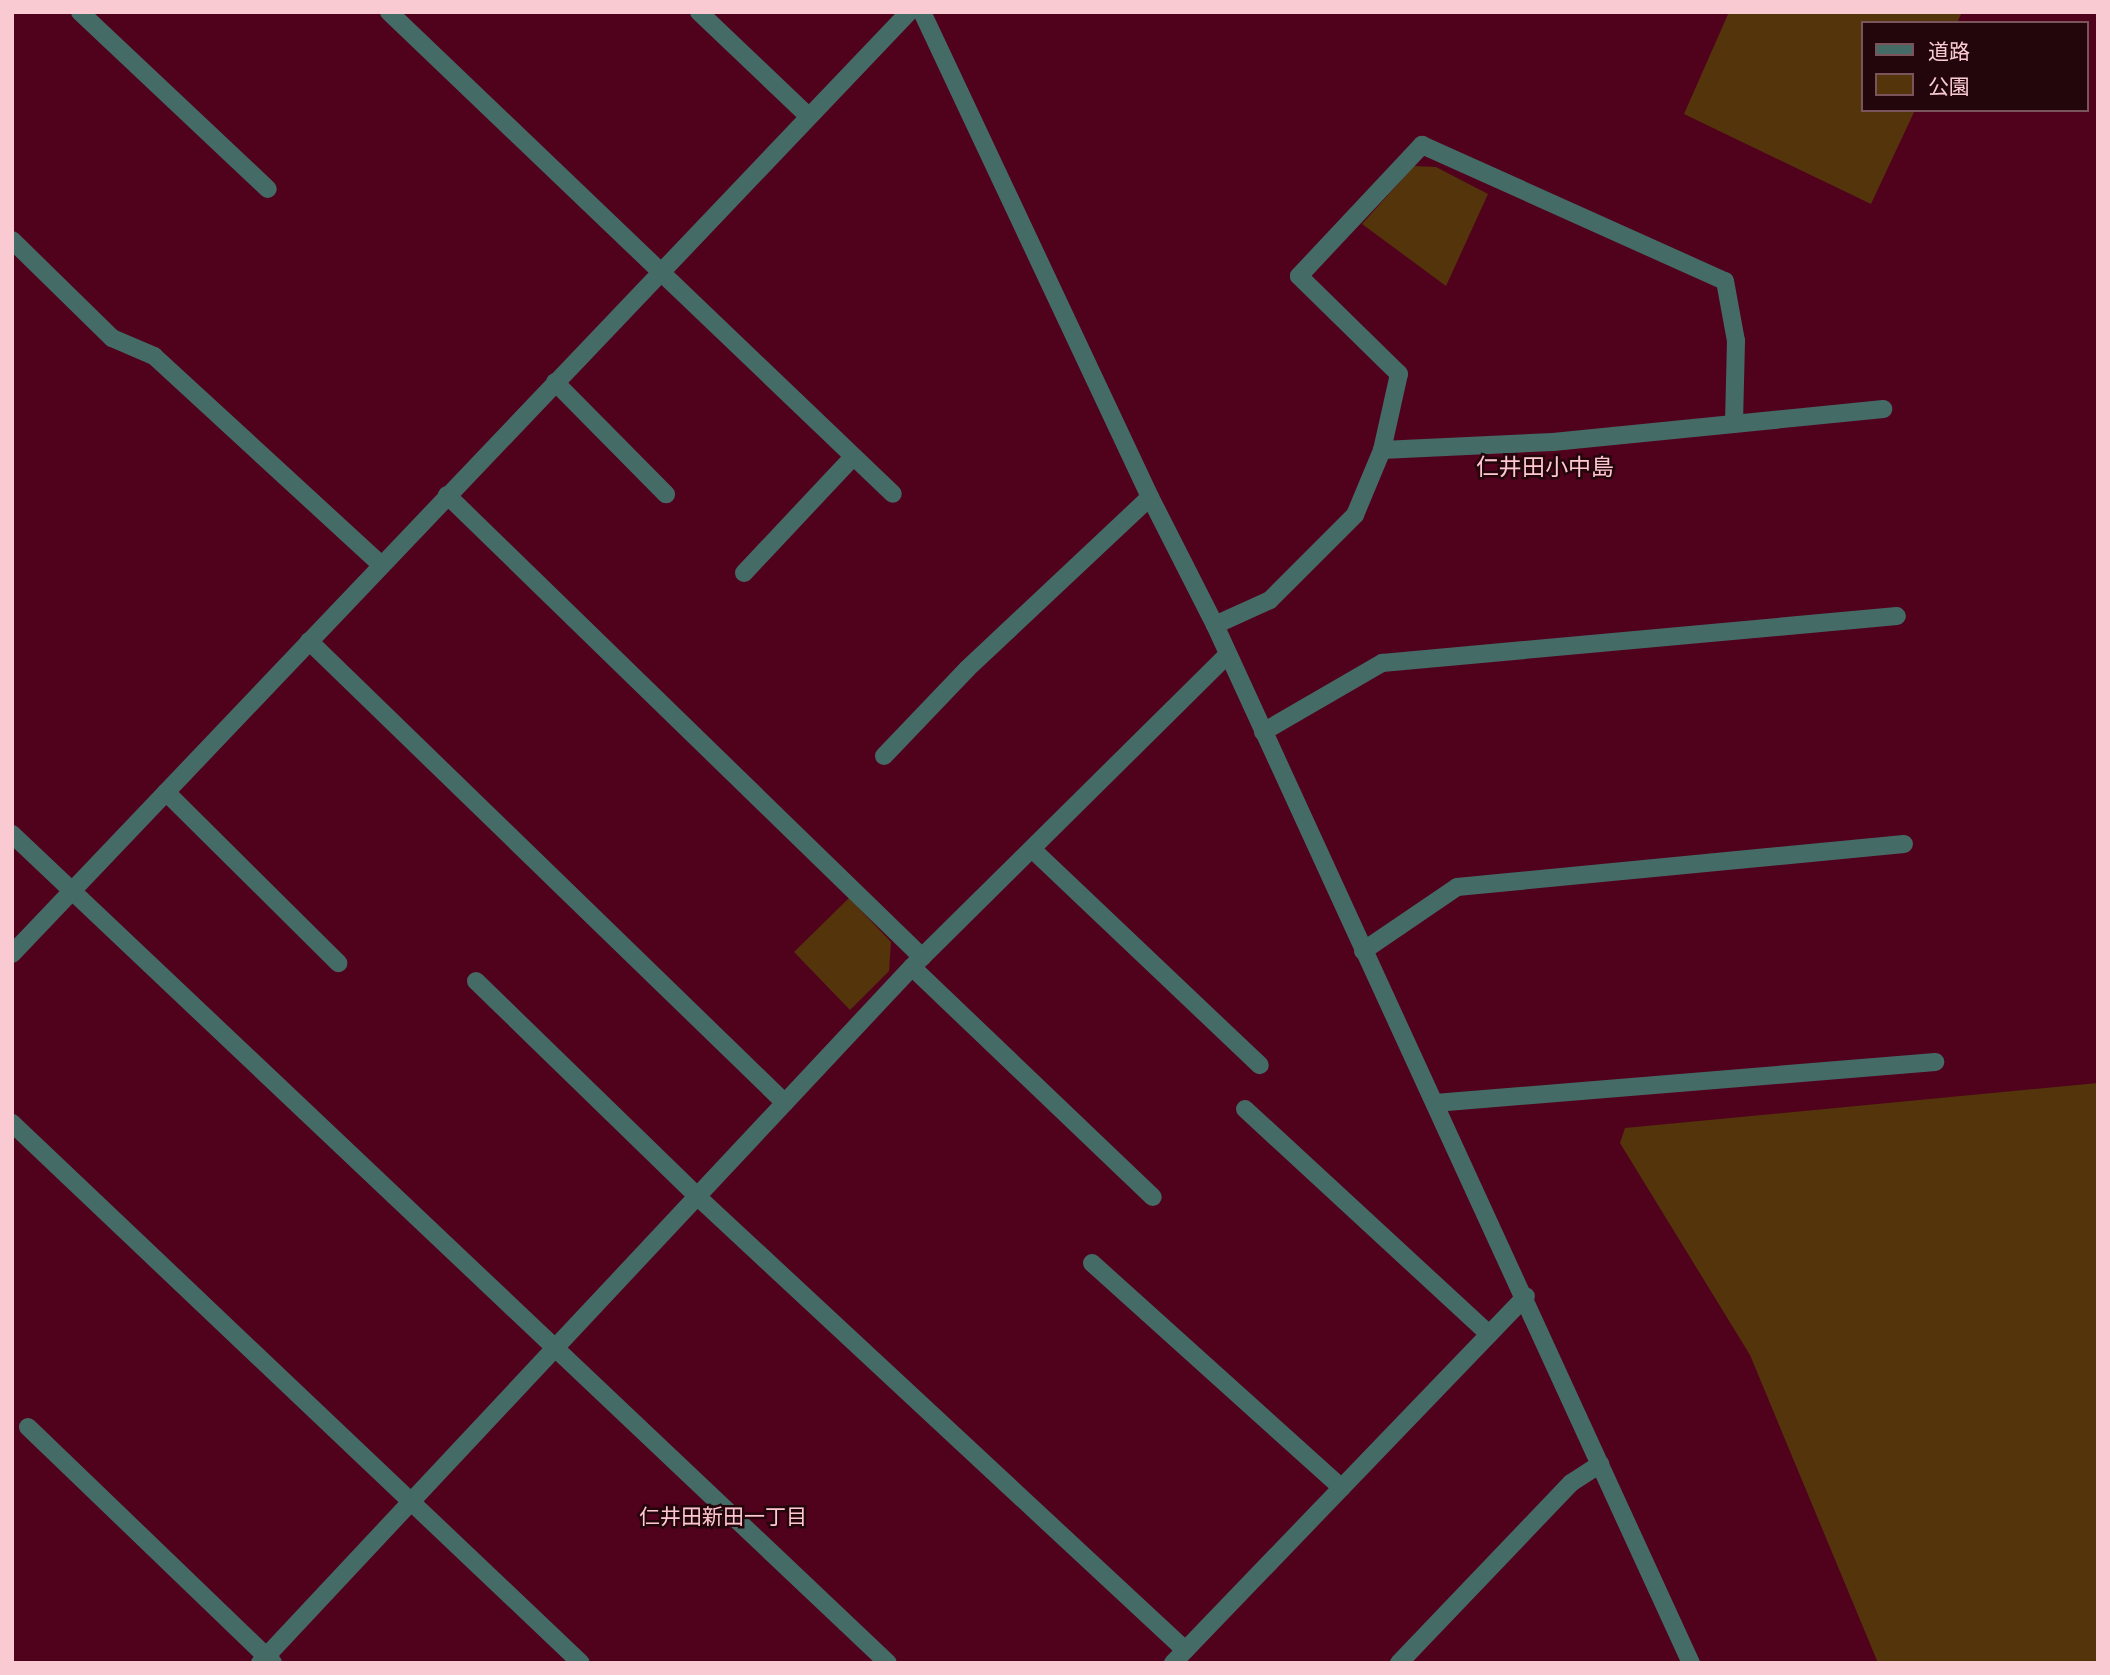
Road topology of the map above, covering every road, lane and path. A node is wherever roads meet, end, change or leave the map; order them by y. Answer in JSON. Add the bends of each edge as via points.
{"nodes":[{"id":1,"x":80,"y":12,"type":"edge"},
{"id":2,"x":389,"y":12,"type":"edge"},
{"id":3,"x":699,"y":12,"type":"edge"},
{"id":4,"x":909,"y":12,"type":"edge"},
{"id":5,"x":922,"y":12,"type":"edge"},
{"id":6,"x":807,"y":115,"type":"junction"},
{"id":7,"x":268,"y":189,"type":"dead end"},
{"id":8,"x":12,"y":240,"type":"edge"},
{"id":9,"x":661,"y":270,"type":"junction"},
{"id":10,"x":555,"y":382,"type":"junction"},
{"id":11,"x":1883,"y":409,"type":"dead end"},
{"id":12,"x":1734,"y":424,"type":"junction"},
{"id":13,"x":1382,"y":450,"type":"junction"},
{"id":14,"x":853,"y":457,"type":"junction"},
{"id":15,"x":666,"y":494,"type":"dead end"},
{"id":16,"x":447,"y":495,"type":"junction"},
{"id":17,"x":893,"y":495,"type":"dead end"},
{"id":18,"x":1150,"y":497,"type":"junction"},
{"id":19,"x":381,"y":565,"type":"junction"},
{"id":20,"x":744,"y":573,"type":"dead end"},
{"id":21,"x":1897,"y":615,"type":"dead end"},
{"id":22,"x":1215,"y":625,"type":"junction"},
{"id":23,"x":309,"y":641,"type":"junction"},
{"id":24,"x":1227,"y":655,"type":"junction"},
{"id":25,"x":1263,"y":732,"type":"junction"},
{"id":26,"x":884,"y":755,"type":"dead end"},
{"id":27,"x":166,"y":792,"type":"junction"},
{"id":28,"x":12,"y":834,"type":"edge"},
{"id":29,"x":1904,"y":844,"type":"dead end"},
{"id":30,"x":1032,"y":849,"type":"junction"},
{"id":31,"x":72,"y":891,"type":"junction"},
{"id":32,"x":1363,"y":951,"type":"junction"},
{"id":33,"x":12,"y":954,"type":"edge"},
{"id":34,"x":917,"y":962,"type":"junction"},
{"id":35,"x":338,"y":963,"type":"dead end"},
{"id":36,"x":475,"y":981,"type":"dead end"},
{"id":37,"x":1935,"y":1062,"type":"dead end"},
{"id":38,"x":1260,"y":1065,"type":"dead end"},
{"id":39,"x":785,"y":1103,"type":"junction"},
{"id":40,"x":1435,"y":1104,"type":"junction"},
{"id":41,"x":1245,"y":1109,"type":"dead end"},
{"id":42,"x":12,"y":1123,"type":"edge"},
{"id":43,"x":1153,"y":1197,"type":"dead end"},
{"id":44,"x":699,"y":1198,"type":"junction"},
{"id":45,"x":1091,"y":1263,"type":"dead end"},
{"id":46,"x":1526,"y":1296,"type":"junction"},
{"id":47,"x":1489,"y":1334,"type":"junction"},
{"id":48,"x":554,"y":1346,"type":"junction"},
{"id":49,"x":28,"y":1427,"type":"dead end"},
{"id":50,"x":1600,"y":1464,"type":"junction"},
{"id":51,"x":1342,"y":1488,"type":"junction"},
{"id":52,"x":413,"y":1501,"type":"junction"},
{"id":53,"x":1179,"y":1656,"type":"edge"},
{"id":54,"x":267,"y":1660,"type":"edge"},
{"id":55,"x":581,"y":1663,"type":"edge"},
{"id":56,"x":888,"y":1663,"type":"edge"},
{"id":57,"x":1399,"y":1663,"type":"edge"},
{"id":58,"x":1691,"y":1663,"type":"edge"}],
"edges":[{"from":1,"to":7,"type":"street"},
{"from":2,"to":9,"type":"street"},
{"from":3,"to":6,"type":"street"},
{"from":4,"to":6,"type":"street"},
{"from":5,"to":18,"type":"street"},
{"from":6,"to":9,"type":"street"},
{"from":8,"to":19,"type":"street","via":[[112,338],[154,356]]},
{"from":9,"to":10,"type":"street"},
{"from":9,"to":14,"type":"street"},
{"from":10,"to":15,"type":"street"},
{"from":10,"to":16,"type":"street"},
{"from":11,"to":12,"type":"street"},
{"from":12,"to":13,"type":"street","via":[[1553,442]]},
{"from":12,"to":13,"type":"street","via":[[1736,341],[1725,281],[1422,145],[1299,276],[1399,374]]},
{"from":13,"to":22,"type":"street","via":[[1355,515],[1270,600]]},
{"from":14,"to":17,"type":"street"},
{"from":14,"to":20,"type":"street"},
{"from":16,"to":19,"type":"street"},
{"from":16,"to":34,"type":"street"},
{"from":18,"to":22,"type":"street"},
{"from":18,"to":26,"type":"street","via":[[967,669]]},
{"from":19,"to":23,"type":"street"},
{"from":21,"to":25,"type":"street","via":[[1382,663]]},
{"from":22,"to":24,"type":"street"},
{"from":23,"to":27,"type":"street"},
{"from":23,"to":39,"type":"street"},
{"from":24,"to":25,"type":"street"},
{"from":24,"to":30,"type":"street"},
{"from":25,"to":32,"type":"street"},
{"from":27,"to":31,"type":"street"},
{"from":27,"to":35,"type":"street"},
{"from":28,"to":31,"type":"street"},
{"from":29,"to":32,"type":"street","via":[[1457,887]]},
{"from":30,"to":34,"type":"street"},
{"from":30,"to":38,"type":"street"},
{"from":31,"to":33,"type":"street"},
{"from":31,"to":48,"type":"street"},
{"from":32,"to":40,"type":"street"},
{"from":34,"to":39,"type":"street"},
{"from":34,"to":43,"type":"street"},
{"from":36,"to":44,"type":"street"},
{"from":37,"to":40,"type":"street"},
{"from":39,"to":44,"type":"street"},
{"from":40,"to":46,"type":"street"},
{"from":41,"to":47,"type":"street"},
{"from":42,"to":52,"type":"street"},
{"from":44,"to":48,"type":"street"},
{"from":44,"to":53,"type":"street"},
{"from":45,"to":51,"type":"street"},
{"from":46,"to":47,"type":"street"},
{"from":46,"to":50,"type":"street"},
{"from":47,"to":51,"type":"street"},
{"from":48,"to":52,"type":"street"},
{"from":48,"to":56,"type":"street"},
{"from":49,"to":54,"type":"street"},
{"from":50,"to":57,"type":"street","via":[[1571,1483]]},
{"from":50,"to":58,"type":"street"},
{"from":51,"to":53,"type":"street"},
{"from":52,"to":54,"type":"street"},
{"from":52,"to":55,"type":"street"}]}
